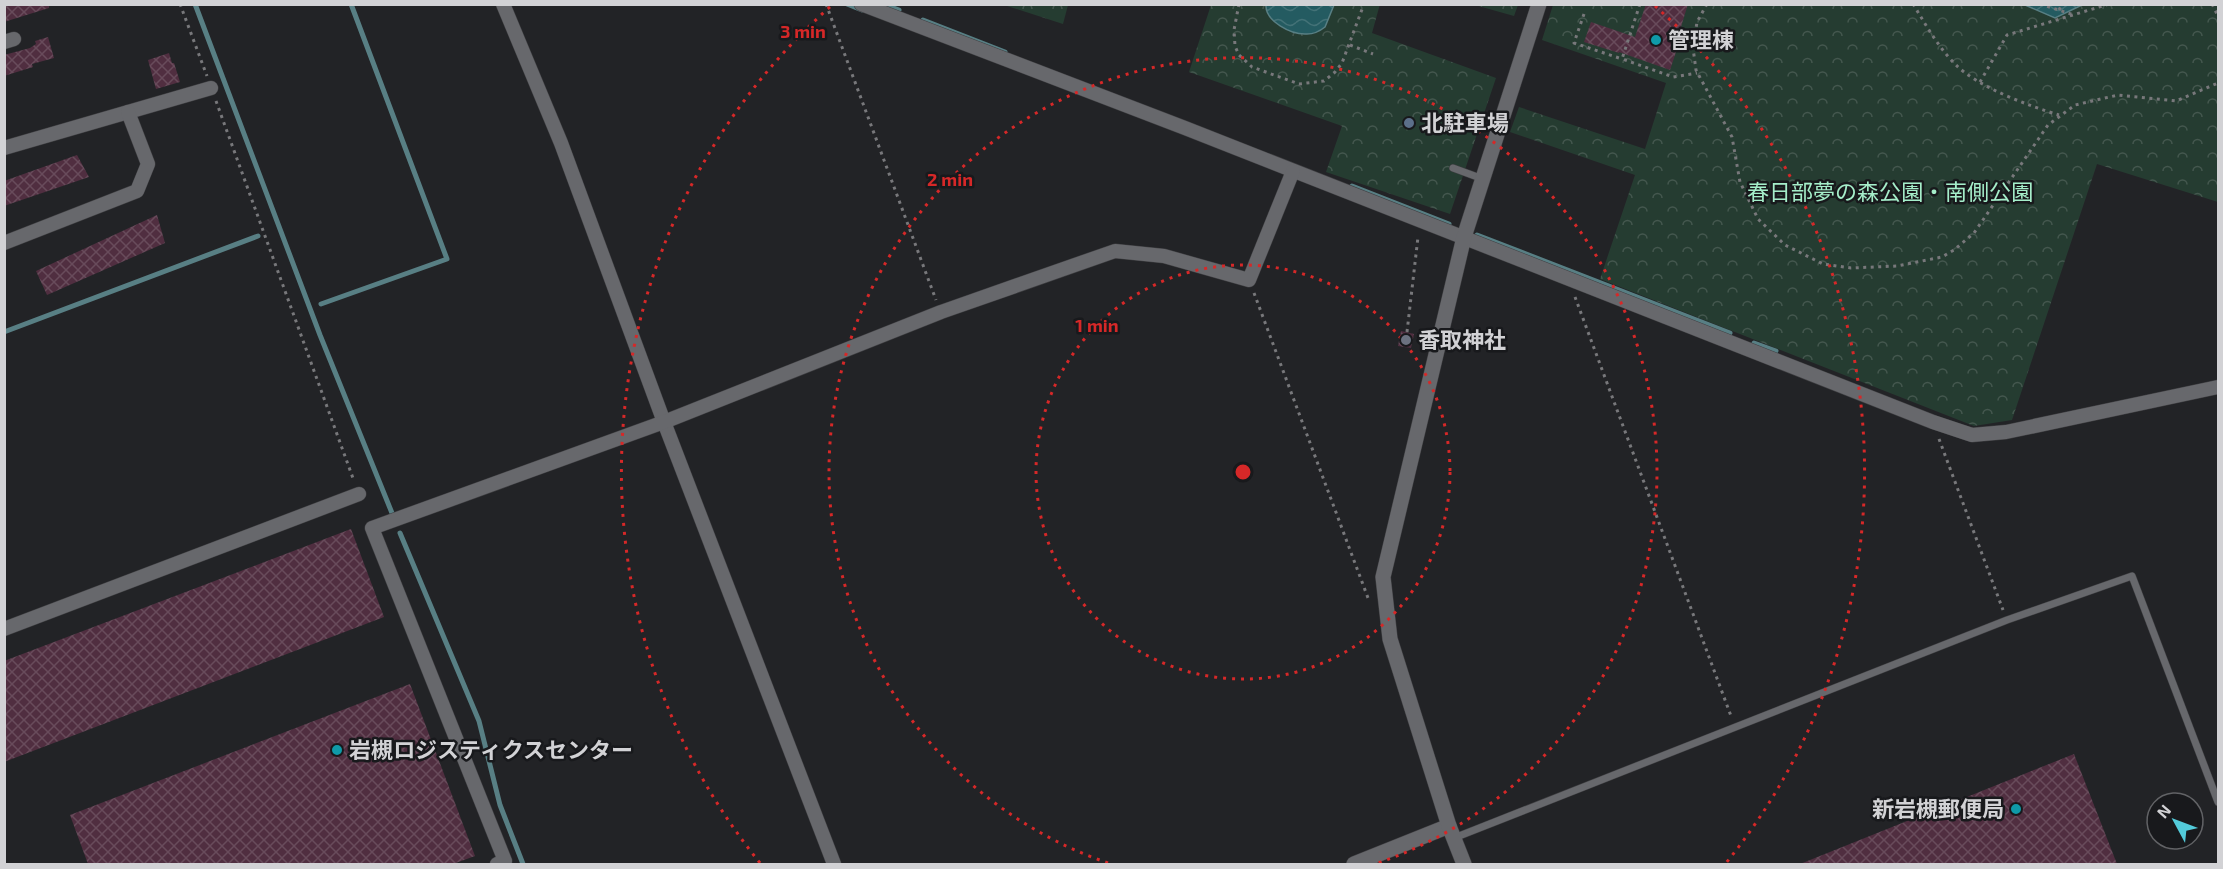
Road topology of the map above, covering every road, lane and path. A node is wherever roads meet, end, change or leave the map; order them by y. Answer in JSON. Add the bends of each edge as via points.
{"nodes":[{"id":1,"x":180,"y":4,"type":"edge"},
{"id":2,"x":503,"y":4,"type":"edge"},
{"id":3,"x":826,"y":4,"type":"edge"},
{"id":4,"x":861,"y":4,"type":"edge"},
{"id":5,"x":1239,"y":4,"type":"edge"},
{"id":6,"x":1364,"y":4,"type":"edge"},
{"id":7,"x":1539,"y":4,"type":"edge"},
{"id":8,"x":1640,"y":4,"type":"edge"},
{"id":9,"x":1707,"y":4,"type":"edge"},
{"id":10,"x":1913,"y":4,"type":"edge"},
{"id":11,"x":2040,"y":4,"type":"edge"},
{"id":12,"x":2062,"y":4,"type":"edge"},
{"id":13,"x":2212,"y":4,"type":"edge"},
{"id":14,"x":2109,"y":5,"type":"edge"},
{"id":15,"x":2060,"y":10,"type":"junction"},
{"id":16,"x":1584,"y":14,"type":"dead end"},
{"id":17,"x":2076,"y":15,"type":"junction"},
{"id":18,"x":2218,"y":16,"type":"edge"},
{"id":19,"x":1350,"y":45,"type":"junction"},
{"id":20,"x":1373,"y":54,"type":"dead end"},
{"id":21,"x":1622,"y":59,"type":"junction"},
{"id":22,"x":1697,"y":73,"type":"junction"},
{"id":23,"x":1980,"y":82,"type":"junction"},
{"id":24,"x":2218,"y":83,"type":"edge"},
{"id":25,"x":211,"y":88,"type":"junction"},
{"id":26,"x":128,"y":112,"type":"junction"},
{"id":27,"x":2059,"y":115,"type":"junction"},
{"id":28,"x":4,"y":148,"type":"edge"},
{"id":29,"x":1453,"y":168,"type":"dead end"},
{"id":30,"x":1293,"y":171,"type":"junction"},
{"id":31,"x":1483,"y":179,"type":"junction"},
{"id":32,"x":1420,"y":220,"type":"junction"},
{"id":33,"x":1464,"y":237,"type":"junction"},
{"id":34,"x":4,"y":243,"type":"edge"},
{"id":35,"x":1566,"y":276,"type":"junction"},
{"id":36,"x":1249,"y":280,"type":"junction"},
{"id":37,"x":941,"y":312,"type":"junction"},
{"id":38,"x":1407,"y":332,"type":"dead end"},
{"id":39,"x":2218,"y":387,"type":"edge"},
{"id":40,"x":664,"y":422,"type":"junction"},
{"id":41,"x":1933,"y":422,"type":"junction"},
{"id":42,"x":359,"y":494,"type":"joint"},
{"id":43,"x":1388,"y":619,"type":"junction"},
{"id":44,"x":2007,"y":620,"type":"junction"},
{"id":45,"x":4,"y":629,"type":"edge"},
{"id":46,"x":1735,"y":728,"type":"junction"},
{"id":47,"x":2218,"y":802,"type":"edge"},
{"id":48,"x":1451,"y":832,"type":"junction"},
{"id":49,"x":497,"y":864,"type":"edge"},
{"id":50,"x":834,"y":864,"type":"edge"},
{"id":51,"x":1354,"y":864,"type":"edge"},
{"id":52,"x":1464,"y":864,"type":"edge"}],
"edges":[{"from":1,"to":25,"type":"path"},
{"from":2,"to":40,"type":"street","via":[[561,143]]},
{"from":3,"to":37,"type":"path"},
{"from":4,"to":30,"type":"street"},
{"from":5,"to":19,"type":"path","via":[[1235,46],[1252,68],[1299,84],[1324,81],[1342,63]]},
{"from":6,"to":19,"type":"path"},
{"from":7,"to":31,"type":"street"},
{"from":8,"to":21,"type":"path"},
{"from":9,"to":22,"type":"path","via":[[1697,22],[1693,48]]},
{"from":10,"to":23,"type":"path","via":[[1955,64]]},
{"from":11,"to":15,"type":"path"},
{"from":12,"to":15,"type":"path"},
{"from":13,"to":18,"type":"path"},
{"from":14,"to":17,"type":"path"},
{"from":15,"to":17,"type":"path"},
{"from":16,"to":21,"type":"path","via":[[1574,43]]},
{"from":17,"to":23,"type":"path","via":[[2007,35]]},
{"from":19,"to":20,"type":"path"},
{"from":21,"to":22,"type":"path","via":[[1673,77]]},
{"from":22,"to":27,"type":"path","via":[[1732,137],[1740,182],[1758,219],[1785,245],[1822,264],[1851,268],[1897,266],[1942,257],[1954,250],[1978,227],[2048,125]]},
{"from":23,"to":27,"type":"path"},
{"from":24,"to":27,"type":"path","via":[[2176,101],[2118,95],[2075,105]]},
{"from":25,"to":26,"type":"street"},
{"from":25,"to":42,"type":"path"},
{"from":26,"to":28,"type":"street"},
{"from":26,"to":34,"type":"street","via":[[148,164],[137,191]]},
{"from":29,"to":31,"type":"lane"},
{"from":30,"to":32,"type":"street"},
{"from":30,"to":36,"type":"street"},
{"from":31,"to":33,"type":"street"},
{"from":32,"to":33,"type":"street"},
{"from":32,"to":38,"type":"path"},
{"from":33,"to":35,"type":"street"},
{"from":33,"to":43,"type":"street","via":[[1383,577]]},
{"from":35,"to":41,"type":"street"},
{"from":35,"to":46,"type":"path"},
{"from":36,"to":37,"type":"street","via":[[1164,256],[1115,251]]},
{"from":36,"to":43,"type":"path","via":[[1375,615]]},
{"from":37,"to":40,"type":"street"},
{"from":39,"to":41,"type":"street","via":[[2006,432],[1972,435]]},
{"from":40,"to":49,"type":"street","via":[[372,528],[505,861]]},
{"from":40,"to":50,"type":"street"},
{"from":41,"to":44,"type":"path"},
{"from":42,"to":45,"type":"street"},
{"from":43,"to":48,"type":"street","via":[[1396,660]]},
{"from":44,"to":46,"type":"lane"},
{"from":44,"to":47,"type":"lane","via":[[2132,576]]},
{"from":46,"to":48,"type":"lane"},
{"from":48,"to":51,"type":"street"},
{"from":48,"to":52,"type":"street"}]}
